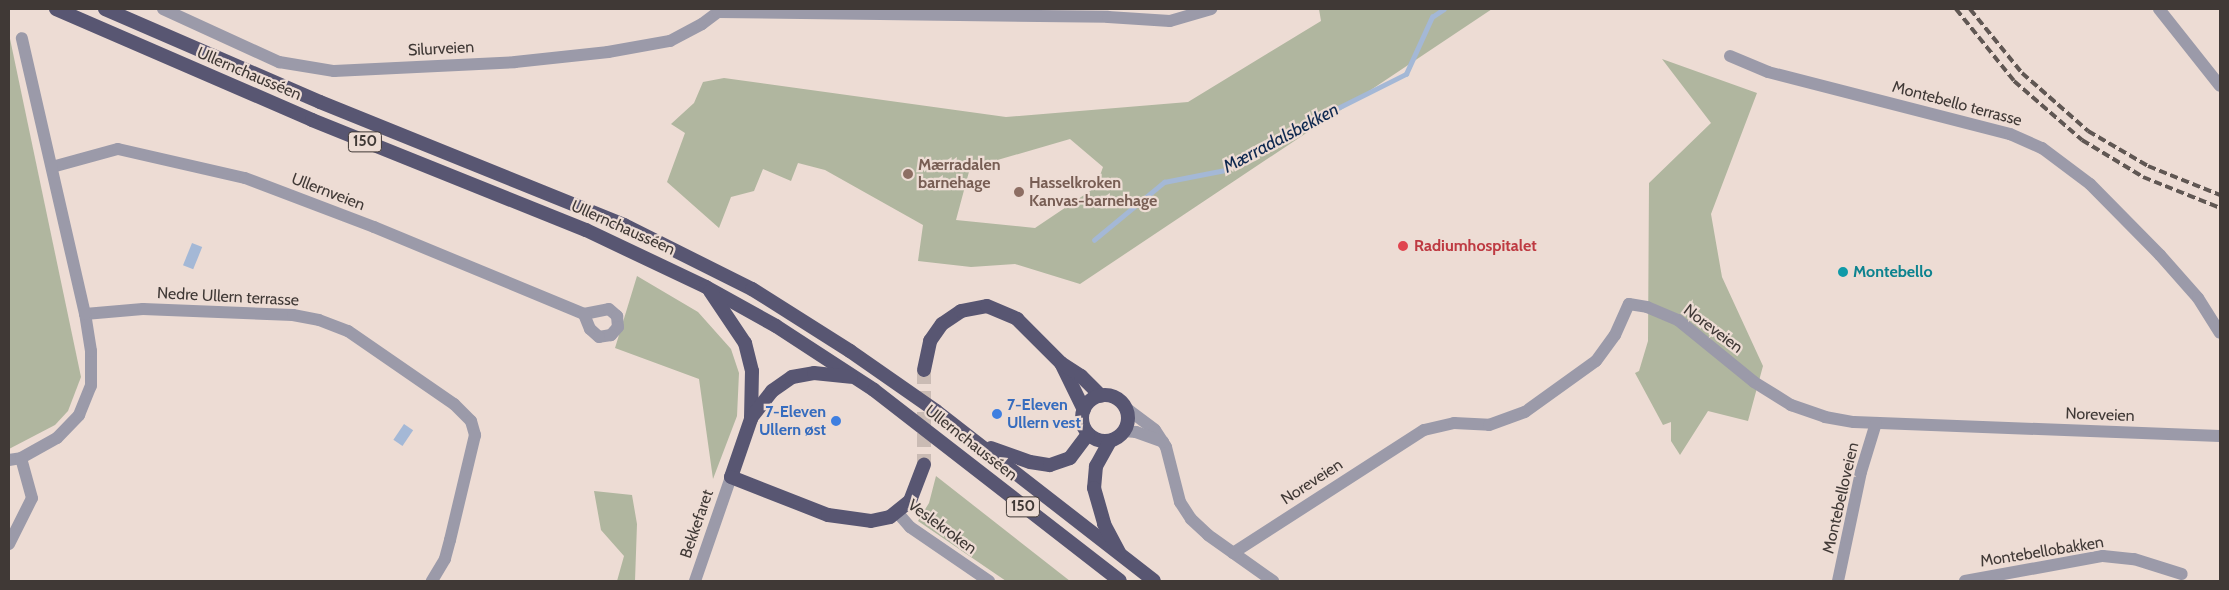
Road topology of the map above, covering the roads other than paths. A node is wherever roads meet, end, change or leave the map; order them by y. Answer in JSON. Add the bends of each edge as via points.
{"nodes":[{"id":1,"x":46,"y":9,"type":"edge"},
{"id":2,"x":56,"y":9,"type":"edge"},
{"id":3,"x":105,"y":9,"type":"edge"},
{"id":4,"x":163,"y":9,"type":"edge"},
{"id":5,"x":1211,"y":9,"type":"edge"},
{"id":6,"x":2159,"y":9,"type":"edge"},
{"id":7,"x":720,"y":11,"type":"edge"},
{"id":8,"x":82,"y":21,"type":"junction"},
{"id":9,"x":22,"y":38,"type":"dead end"},
{"id":10,"x":1730,"y":56,"type":"dead end"},
{"id":11,"x":2220,"y":86,"type":"edge"},
{"id":12,"x":52,"y":167,"type":"junction"},
{"id":13,"x":706,"y":287,"type":"junction"},
{"id":14,"x":85,"y":314,"type":"junction"},
{"id":15,"x":584,"y":314,"type":"dead end"},
{"id":16,"x":2220,"y":333,"type":"edge"},
{"id":17,"x":1061,"y":364,"type":"junction"},
{"id":18,"x":924,"y":370,"type":"tunnel mouth"},
{"id":19,"x":856,"y":378,"type":"junction"},
{"id":20,"x":1101,"y":396,"type":"junction"},
{"id":21,"x":1126,"y":408,"type":"junction"},
{"id":22,"x":1084,"y":410,"type":"junction"},
{"id":23,"x":751,"y":419,"type":"junction"},
{"id":24,"x":1876,"y":423,"type":"junction"},
{"id":25,"x":1124,"y":431,"type":"junction"},
{"id":26,"x":1088,"y":434,"type":"junction"},
{"id":27,"x":2220,"y":436,"type":"edge"},
{"id":28,"x":1110,"y":441,"type":"junction"},
{"id":29,"x":1163,"y":442,"type":"junction"},
{"id":30,"x":977,"y":443,"type":"junction"},
{"id":31,"x":15,"y":459,"type":"edge"},
{"id":32,"x":924,"y":465,"type":"tunnel mouth"},
{"id":33,"x":731,"y":477,"type":"junction"},
{"id":34,"x":898,"y":512,"type":"junction"},
{"id":35,"x":9,"y":544,"type":"edge"},
{"id":36,"x":1232,"y":553,"type":"junction"},
{"id":37,"x":1122,"y":557,"type":"junction"},
{"id":38,"x":2182,"y":574,"type":"dead end"},
{"id":39,"x":432,"y":581,"type":"edge"},
{"id":40,"x":695,"y":581,"type":"edge"},
{"id":41,"x":989,"y":581,"type":"edge"},
{"id":42,"x":1120,"y":581,"type":"edge"},
{"id":43,"x":1154,"y":581,"type":"edge"},
{"id":44,"x":1273,"y":581,"type":"edge"},
{"id":45,"x":1838,"y":581,"type":"edge"},
{"id":46,"x":1965,"y":581,"type":"edge"}],
"edges":[{"from":1,"to":8,"type":"highway"},
{"from":2,"to":8,"type":"highway","name":"Ullernchausséen","number":"150"},
{"from":3,"to":30,"type":"highway","name":"Ullernchausséen","number":"150","via":[[320,102],[624,224],[680,251],[792,313],[878,370]]},
{"from":4,"to":7,"type":"street","name":"Silurveien","via":[[279,62],[334,70],[515,62],[608,52],[670,41]]},
{"from":5,"to":7,"type":"street","via":[[1170,21],[1108,17]]},
{"from":6,"to":11,"type":"street"},
{"from":8,"to":13,"type":"highway","name":"Ullernchausséen","number":"150","via":[[312,120],[586,230]]},
{"from":9,"to":12,"type":"street"},
{"from":10,"to":16,"type":"street","name":"Montebello terrasse","via":[[1768,72],[2010,134],[2042,148],[2090,184],[2160,254],[2198,298]]},
{"from":12,"to":14,"type":"street"},
{"from":12,"to":15,"type":"street","name":"Ullernveien","via":[[118,149],[245,178],[374,227]]},
{"from":13,"to":19,"type":"highway","name":"Ullernchausséen","number":"150"},
{"from":13,"to":23,"type":"highway","number":"150","via":[[732,323],[750,356],[754,393]]},
{"from":14,"to":31,"type":"street","via":[[91,351],[91,386],[79,416],[57,438]]},
{"from":14,"to":39,"type":"street","name":"Nedre Ullern terrasse","via":[[143,309],[294,315],[319,320],[348,331],[454,404],[471,421],[475,435],[445,559]]},
{"from":17,"to":18,"type":"highway","via":[[1017,319],[997,309],[980,307],[961,312],[936,330],[927,350]]},
{"from":17,"to":20,"type":"highway","via":[[1081,376]]},
{"from":17,"to":22,"type":"highway"},
{"from":19,"to":23,"type":"highway","number":"150","via":[[814,373],[792,377],[772,391]]},
{"from":19,"to":42,"type":"highway","name":"Ullernchausséen","number":"150"},
{"from":20,"to":21,"type":"highway","via":[[1118,400]]},
{"from":20,"to":22,"type":"highway","via":[[1092,400]]},
{"from":21,"to":25,"type":"highway","via":[[1128,422]]},
{"from":21,"to":29,"type":"street","via":[[1155,430]]},
{"from":22,"to":26,"type":"highway","via":[[1084,426]]},
{"from":23,"to":33,"type":"highway","number":"150"},
{"from":24,"to":27,"type":"street","name":"Noreveien"},
{"from":24,"to":36,"type":"street","name":"Noreveien","via":[[1825,417],[1791,405],[1754,382],[1678,320],[1647,307],[1629,304],[1615,335],[1596,361],[1525,412],[1489,425],[1454,423],[1424,430]]},
{"from":24,"to":45,"type":"street","name":"Montebelloveien","via":[[1861,472]]},
{"from":25,"to":28,"type":"highway"},
{"from":25,"to":29,"type":"street"},
{"from":26,"to":28,"type":"highway"},
{"from":26,"to":30,"type":"highway","number":"150","via":[[1075,454],[1050,465],[1030,462]]},
{"from":28,"to":37,"type":"highway","number":"150","via":[[1096,466],[1094,488],[1104,524]]},
{"from":29,"to":36,"type":"street","via":[[1185,510],[1202,530]]},
{"from":30,"to":37,"type":"highway","name":"Ullernchausséen","number":"150"},
{"from":31,"to":35,"type":"street","via":[[32,498]]},
{"from":32,"to":34,"type":"highway","via":[[915,494]]},
{"from":33,"to":34,"type":"highway","name":"Veslekroken","via":[[838,518],[871,521]]},
{"from":33,"to":40,"type":"street","name":"Bekkefaret"},
{"from":34,"to":41,"type":"street","name":"Veslekroken","via":[[910,527]]},
{"from":36,"to":44,"type":"street"},
{"from":37,"to":43,"type":"highway","name":"Ullernchausséen","number":"150"},
{"from":38,"to":46,"type":"street","name":"Montebellobakken","via":[[2134,559],[2103,556]]}]}
